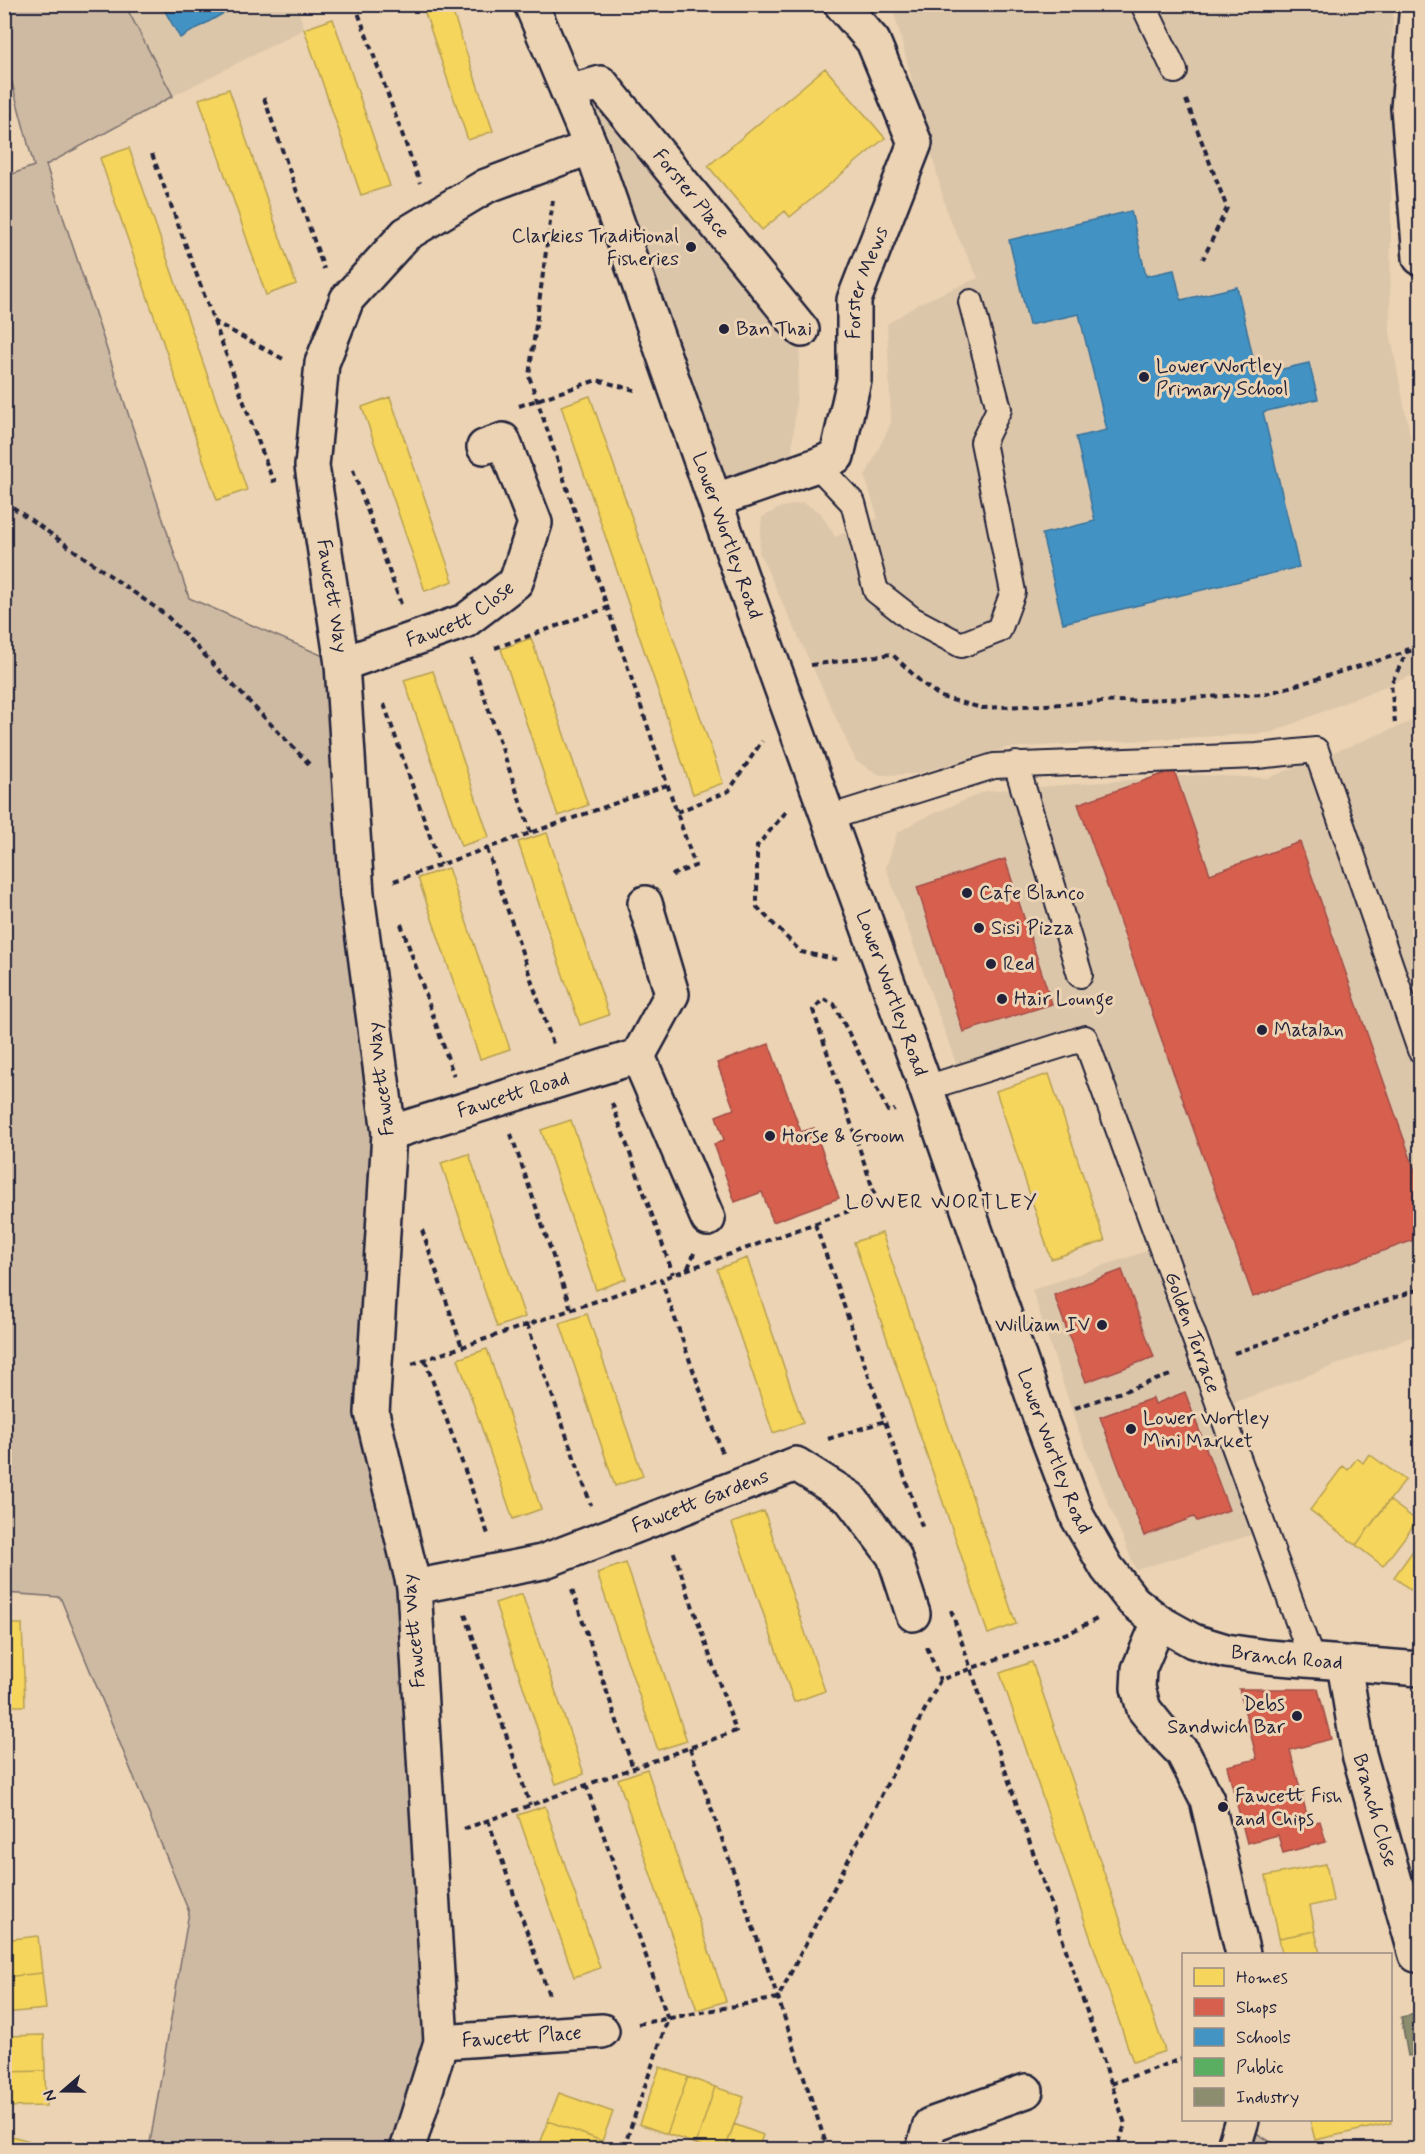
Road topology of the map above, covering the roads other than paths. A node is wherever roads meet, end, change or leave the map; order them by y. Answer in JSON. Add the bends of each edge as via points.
{"nodes":[{"id":1,"x":531,"y":4,"type":"edge"},
{"id":2,"x":842,"y":4,"type":"edge"},
{"id":3,"x":1143,"y":4,"type":"edge"},
{"id":4,"x":1417,"y":4,"type":"edge"},
{"id":5,"x":1175,"y":71,"type":"road end"},
{"id":6,"x":568,"y":92,"type":"junction"},
{"id":7,"x":591,"y":147,"type":"junction"},
{"id":8,"x":1420,"y":258,"type":"edge"},
{"id":9,"x":972,"y":302,"type":"dead end"},
{"id":10,"x":802,"y":330,"type":"dead end"},
{"id":11,"x":493,"y":444,"type":"road end"},
{"id":12,"x":816,"y":465,"type":"junction"},
{"id":13,"x":716,"y":500,"type":"junction"},
{"id":14,"x":355,"y":659,"type":"junction"},
{"id":15,"x":1016,"y":764,"type":"junction"},
{"id":16,"x":828,"y":818,"type":"junction"},
{"id":17,"x":645,"y":903,"type":"road end"},
{"id":18,"x":1080,"y":975,"type":"dead end"},
{"id":19,"x":1420,"y":1050,"type":"edge"},
{"id":20,"x":638,"y":1056,"type":"junction"},
{"id":21,"x":929,"y":1098,"type":"junction"},
{"id":22,"x":390,"y":1133,"type":"junction"},
{"id":23,"x":708,"y":1219,"type":"dead end"},
{"id":24,"x":414,"y":1587,"type":"junction"},
{"id":25,"x":913,"y":1614,"type":"dead end"},
{"id":26,"x":1159,"y":1622,"type":"junction"},
{"id":27,"x":1312,"y":1660,"type":"junction"},
{"id":28,"x":1344,"y":1664,"type":"junction"},
{"id":29,"x":1420,"y":1669,"type":"edge"},
{"id":30,"x":1243,"y":1953,"type":"edge"},
{"id":31,"x":1416,"y":1955,"type":"dead end"},
{"id":32,"x":602,"y":2031,"type":"road end"},
{"id":33,"x":441,"y":2042,"type":"junction"},
{"id":34,"x":1026,"y":2091,"type":"dead end"},
{"id":35,"x":407,"y":2150,"type":"edge"},
{"id":36,"x":923,"y":2150,"type":"edge"}],
"edges":[{"from":1,"to":6,"type":"main road","name":"Lower Wortley Road"},
{"from":2,"to":12,"type":"main road","name":"Forster Mews","via":[[873,41],[915,143],[854,300],[854,380],[837,456]]},
{"from":3,"to":5,"type":"lane"},
{"from":4,"to":8,"type":"main road","via":[[1408,108]]},
{"from":6,"to":7,"type":"main road","name":"Lower Wortley Road"},
{"from":6,"to":10,"type":"main road","name":"Forster Place","via":[[601,83]]},
{"from":7,"to":13,"type":"main road","name":"Lower Wortley Road"},
{"from":7,"to":14,"type":"main road","name":"Fawcett Way","via":[[486,186],[406,234],[347,299],[322,363],[312,466]]},
{"from":9,"to":12,"type":"lane","via":[[999,409],[983,442],[1013,592],[999,630],[961,645],[912,619],[876,591],[853,503]]},
{"from":11,"to":14,"type":"main road","name":"Fawcett Close","via":[[535,523],[516,582],[465,621]]},
{"from":12,"to":13,"type":"main road","name":"Forster Mews"},
{"from":13,"to":16,"type":"main road","name":"Lower Wortley Road"},
{"from":14,"to":22,"type":"main road","name":"Fawcett Way","via":[[357,894]]},
{"from":15,"to":16,"type":"lane","via":[[994,766]]},
{"from":15,"to":18,"type":"lane"},
{"from":15,"to":19,"type":"lane","via":[[1257,756],[1316,750]]},
{"from":16,"to":21,"type":"main road","name":"Lower Wortley Road"},
{"from":17,"to":20,"type":"main road","via":[[672,994]]},
{"from":20,"to":22,"type":"main road","name":"Fawcett Road"},
{"from":20,"to":23,"type":"main road"},
{"from":21,"to":26,"type":"main road","name":"Lower Wortley Road","via":[[1078,1518],[1107,1568],[1133,1601]]},
{"from":21,"to":27,"type":"lane","name":"Golden Terrace","via":[[1085,1038]]},
{"from":22,"to":24,"type":"main road","name":"Fawcett Way","via":[[372,1413]]},
{"from":24,"to":25,"type":"main road","name":"Fawcett Gardens","via":[[542,1562],[796,1464],[850,1498],[894,1556]]},
{"from":24,"to":33,"type":"main road","name":"Fawcett Way"},
{"from":26,"to":27,"type":"main road","name":"Branch Road","via":[[1193,1641],[1226,1651]]},
{"from":26,"to":30,"type":"main road","via":[[1139,1669],[1138,1688],[1144,1709],[1183,1753],[1207,1800]]},
{"from":27,"to":28,"type":"main road","name":"Branch Road"},
{"from":28,"to":29,"type":"main road","name":"Branch Road"},
{"from":28,"to":31,"type":"main road","name":"Branch Close","via":[[1359,1754]]},
{"from":32,"to":33,"type":"main road","name":"Fawcett Place"},
{"from":33,"to":35,"type":"main road","name":"Fawcett Way"},
{"from":34,"to":36,"type":"main road","via":[[930,2125]]}]}
